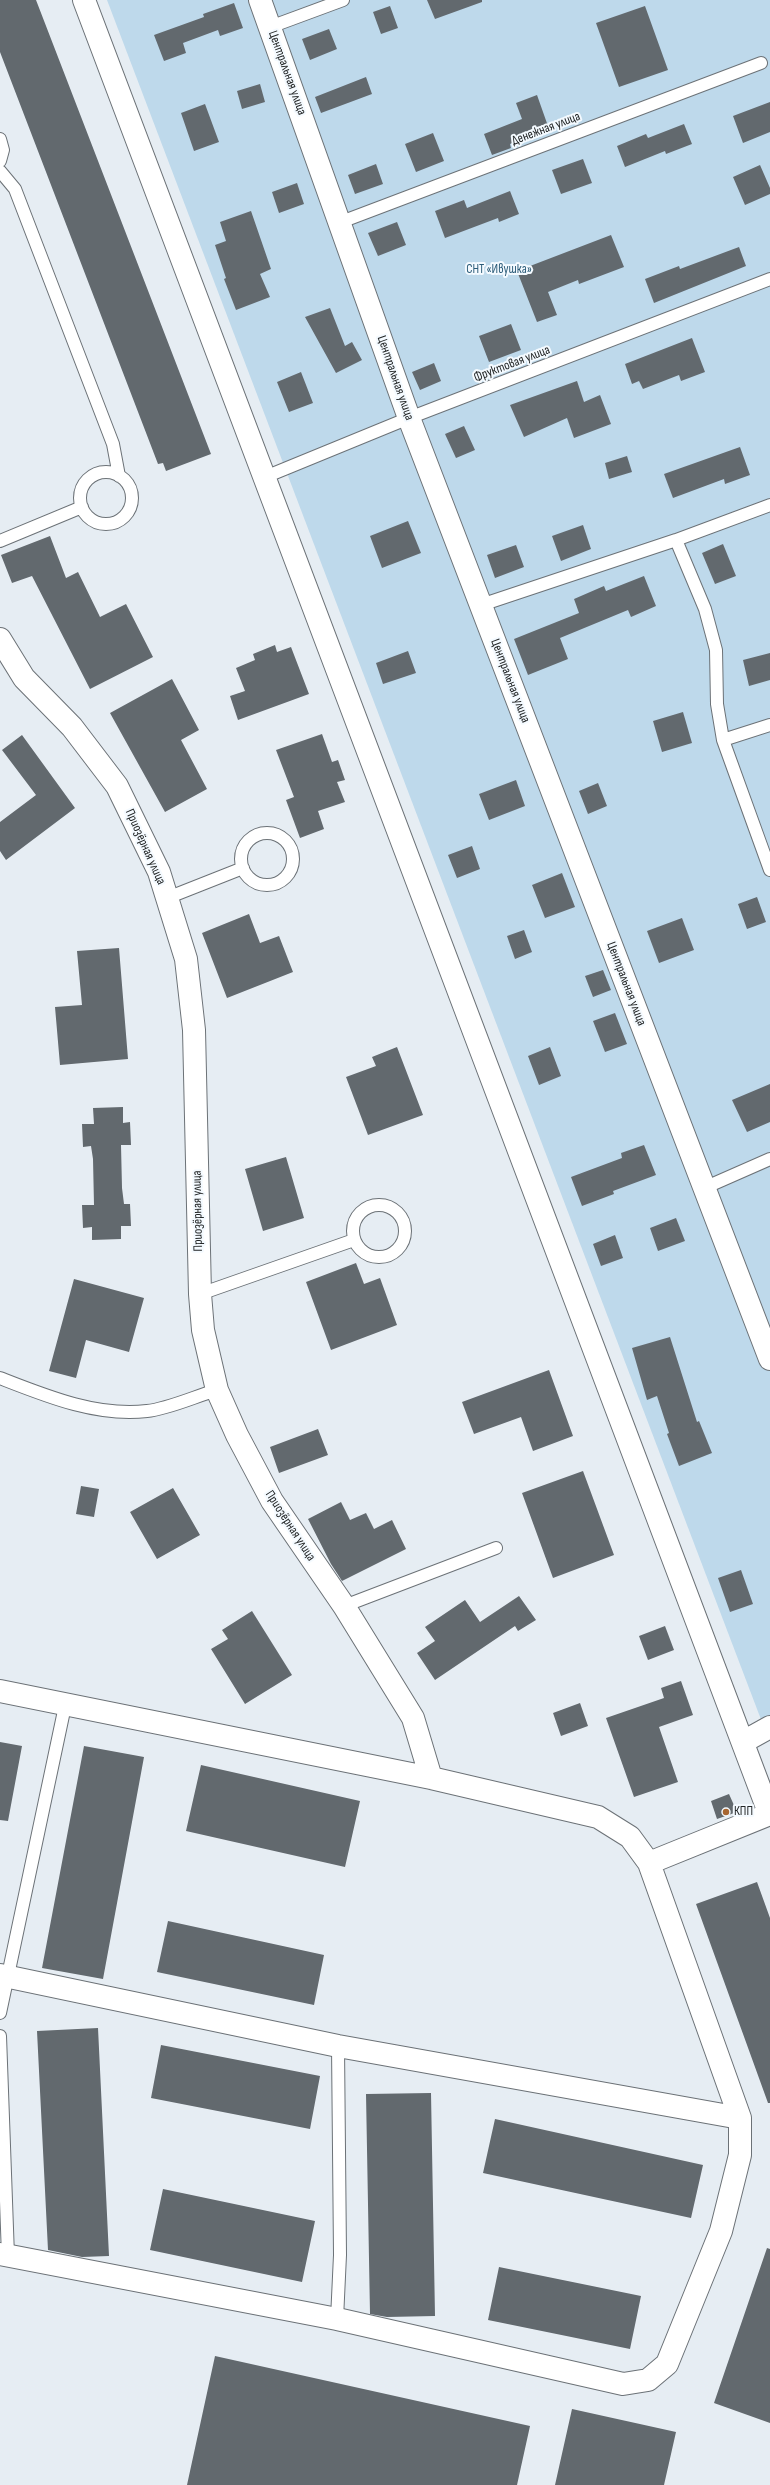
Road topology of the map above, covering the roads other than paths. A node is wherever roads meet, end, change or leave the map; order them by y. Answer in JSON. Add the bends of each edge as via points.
{"nodes":[{"id":1,"x":84,"y":0,"type":"edge"},
{"id":2,"x":260,"y":0,"type":"edge"},
{"id":3,"x":343,"y":0,"type":"edge"},
{"id":4,"x":270,"y":27,"type":"junction"},
{"id":5,"x":761,"y":63,"type":"dead end"},
{"id":6,"x":0,"y":139,"type":"edge"},
{"id":7,"x":0,"y":161,"type":"edge"},
{"id":8,"x":0,"y":171,"type":"edge"},
{"id":9,"x":341,"y":222,"type":"junction"},
{"id":10,"x":770,"y":280,"type":"edge"},
{"id":11,"x":409,"y":418,"type":"junction"},
{"id":12,"x":118,"y":476,"type":"junction"},
{"id":13,"x":265,"y":478,"type":"junction"},
{"id":14,"x":770,"y":505,"type":"edge"},
{"id":15,"x":82,"y":507,"type":"junction"},
{"id":16,"x":676,"y":540,"type":"junction"},
{"id":17,"x":0,"y":541,"type":"edge"},
{"id":18,"x":481,"y":605,"type":"junction"},
{"id":19,"x":0,"y":640,"type":"edge"},
{"id":20,"x":770,"y":725,"type":"edge"},
{"id":21,"x":723,"y":740,"type":"junction"},
{"id":22,"x":242,"y":868,"type":"junction"},
{"id":23,"x":770,"y":870,"type":"edge"},
{"id":24,"x":167,"y":898,"type":"junction"},
{"id":25,"x":770,"y":1159,"type":"edge"},
{"id":26,"x":704,"y":1188,"type":"junction"},
{"id":27,"x":354,"y":1240,"type":"junction"},
{"id":28,"x":200,"y":1294,"type":"junction"},
{"id":29,"x":770,"y":1359,"type":"edge"},
{"id":30,"x":0,"y":1378,"type":"edge"},
{"id":31,"x":217,"y":1390,"type":"junction"},
{"id":32,"x":496,"y":1548,"type":"dead end"},
{"id":33,"x":344,"y":1606,"type":"junction"},
{"id":34,"x":0,"y":1691,"type":"edge"},
{"id":35,"x":65,"y":1706,"type":"junction"},
{"id":36,"x":770,"y":1727,"type":"edge"},
{"id":37,"x":743,"y":1742,"type":"junction"},
{"id":38,"x":431,"y":1778,"type":"junction"},
{"id":39,"x":770,"y":1814,"type":"edge"},
{"id":40,"x":649,"y":1863,"type":"junction"},
{"id":41,"x":3,"y":1976,"type":"edge"},
{"id":42,"x":0,"y":2013,"type":"edge"},
{"id":43,"x":0,"y":2036,"type":"edge"},
{"id":44,"x":338,"y":2046,"type":"junction"},
{"id":45,"x":740,"y":2118,"type":"junction"},
{"id":46,"x":4,"y":2255,"type":"edge"},
{"id":47,"x":337,"y":2319,"type":"junction"}],
"edges":[{"from":1,"to":13,"type":"street"},
{"from":2,"to":4,"type":"street","name":"Центральная улица"},
{"from":3,"to":4,"type":"lane"},
{"from":4,"to":9,"type":"street","name":"Центральная улица"},
{"from":5,"to":9,"type":"lane","name":"Денежная улица"},
{"from":6,"to":7,"type":"lane","via":[[3,150]]},
{"from":8,"to":12,"type":"lane","via":[[16,189],[112,444]]},
{"from":9,"to":11,"type":"street","name":"Центральная улица"},
{"from":10,"to":11,"type":"lane","name":"Фруктовая улица"},
{"from":11,"to":13,"type":"lane","name":"Фруктовая улица"},
{"from":11,"to":18,"type":"street","name":"Центральная улица"},
{"from":12,"to":15,"type":"lane","via":[[101,473],[93,476],[82,490]]},
{"from":12,"to":15,"type":"lane","via":[[130,489],[132,498],[126,515],[110,524],[102,524],[90,518]]},
{"from":13,"to":37,"type":"street"},
{"from":14,"to":16,"type":"lane"},
{"from":15,"to":17,"type":"lane"},
{"from":16,"to":18,"type":"lane"},
{"from":16,"to":21,"type":"lane","via":[[706,609],[716,650],[717,704]]},
{"from":18,"to":26,"type":"street","name":"Центральная улица"},
{"from":19,"to":24,"type":"street","name":"Приозёрная улица","via":[[24,678],[72,727],[117,786],[159,872]]},
{"from":20,"to":21,"type":"lane"},
{"from":21,"to":23,"type":"lane"},
{"from":22,"to":22,"type":"lane","via":[[254,881],[262,884],[276,883],[291,867],[291,850],[279,836],[262,833],[253,836],[242,850]]},
{"from":22,"to":24,"type":"lane"},
{"from":24,"to":28,"type":"street","name":"Приозёрная улица","via":[[186,960],[194,1030]]},
{"from":25,"to":26,"type":"lane"},
{"from":26,"to":29,"type":"street","name":"Центральная улица"},
{"from":27,"to":27,"type":"lane","via":[[366,1253],[383,1256],[392,1253],[401,1243],[403,1222],[391,1208],[374,1205],[365,1208],[354,1222]]},
{"from":27,"to":28,"type":"lane"},
{"from":28,"to":31,"type":"street","name":"Приозёрная улица","via":[[203,1330]]},
{"from":30,"to":31,"type":"lane","via":[[47,1396],[115,1412],[148,1411]]},
{"from":31,"to":33,"type":"street","name":"Приозёрная улица","via":[[272,1501]]},
{"from":32,"to":33,"type":"lane"},
{"from":33,"to":38,"type":"street","name":"Приозёрная улица","via":[[413,1718]]},
{"from":34,"to":35,"type":"street"},
{"from":35,"to":38,"type":"street"},
{"from":35,"to":41,"type":"lane"},
{"from":36,"to":37,"type":"street"},
{"from":37,"to":39,"type":"street"},
{"from":38,"to":40,"type":"street","via":[[598,1817],[630,1837]]},
{"from":39,"to":40,"type":"street"},
{"from":40,"to":45,"type":"street"},
{"from":41,"to":42,"type":"lane"},
{"from":41,"to":44,"type":"street"},
{"from":43,"to":46,"type":"lane"},
{"from":44,"to":45,"type":"street"},
{"from":44,"to":47,"type":"lane","via":[[340,2255]]},
{"from":45,"to":47,"type":"street","via":[[740,2155],[721,2231],[667,2364],[648,2380],[623,2384]]},
{"from":46,"to":47,"type":"street"}]}
